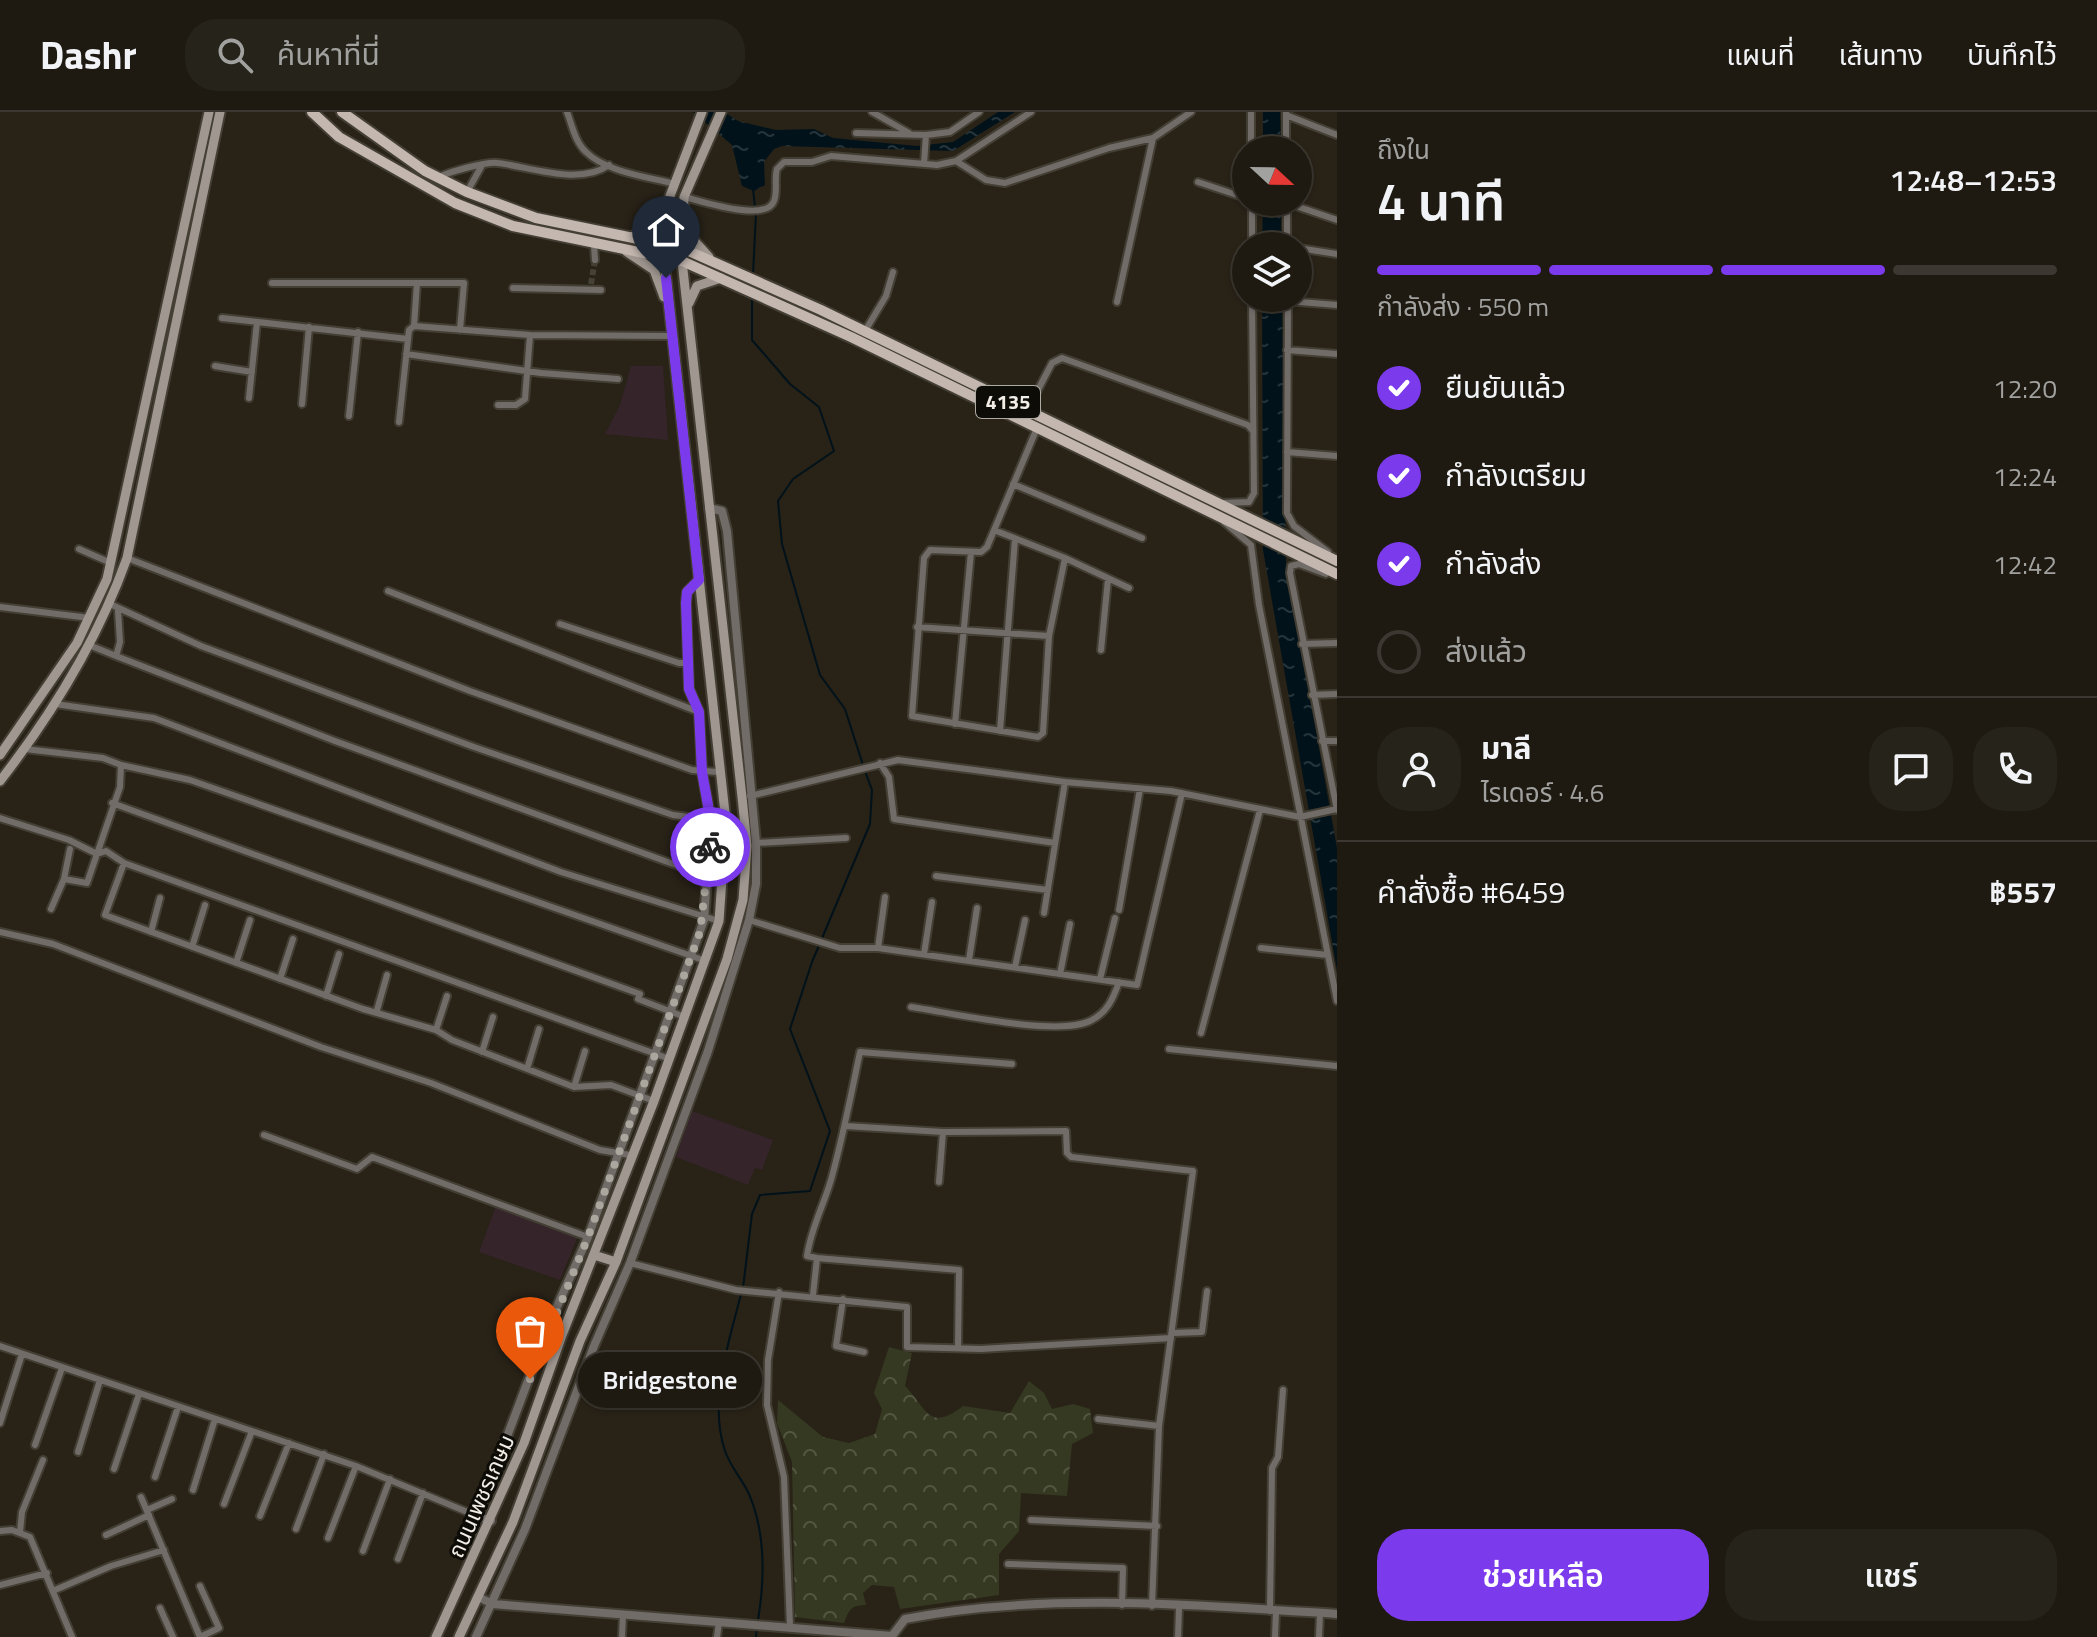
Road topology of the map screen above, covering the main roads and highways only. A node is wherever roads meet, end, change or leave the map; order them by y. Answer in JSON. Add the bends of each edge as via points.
{"nodes":[{"id":1,"x":209,"y":112,"type":"edge"},
{"id":2,"x":220,"y":112,"type":"edge"},
{"id":3,"x":312,"y":112,"type":"edge"},
{"id":4,"x":342,"y":112,"type":"edge"},
{"id":5,"x":702,"y":112,"type":"edge"},
{"id":6,"x":721,"y":112,"type":"edge"},
{"id":7,"x":670,"y":196,"type":"junction"},
{"id":8,"x":684,"y":197,"type":"junction"},
{"id":9,"x":631,"y":237,"type":"junction"},
{"id":10,"x":662,"y":242,"type":"junction"},
{"id":11,"x":682,"y":248,"type":"junction"},
{"id":12,"x":621,"y":249,"type":"junction"},
{"id":13,"x":663,"y":254,"type":"junction"},
{"id":14,"x":682,"y":261,"type":"junction"},
{"id":15,"x":722,"y":272,"type":"junction"},
{"id":16,"x":687,"y":310,"type":"junction"},
{"id":17,"x":669,"y":315,"type":"junction"},
{"id":18,"x":709,"y":508,"type":"junction"},
{"id":19,"x":1219,"y":508,"type":"junction"},
{"id":20,"x":691,"y":514,"type":"junction"},
{"id":21,"x":1236,"y":518,"type":"junction"},
{"id":22,"x":1337,"y":560,"type":"edge"},
{"id":23,"x":1337,"y":575,"type":"edge"},
{"id":24,"x":5,"y":740,"type":"edge"},
{"id":25,"x":0,"y":755,"type":"edge"},
{"id":26,"x":0,"y":781,"type":"edge"},
{"id":27,"x":594,"y":1255,"type":"junction"},
{"id":28,"x":616,"y":1262,"type":"junction"},
{"id":29,"x":436,"y":1637,"type":"edge"},
{"id":30,"x":459,"y":1637,"type":"edge"}],
"edges":[{"from":1,"to":24,"type":"main road","via":[[111,563],[90,618],[59,671]]},
{"from":2,"to":26,"type":"main road","via":[[114,607]]},
{"from":3,"to":12,"type":"main road","number":"4135","via":[[339,137],[455,203],[513,226]]},
{"from":4,"to":9,"type":"main road","number":"4135","via":[[438,179],[467,192],[536,218]]},
{"from":5,"to":7,"type":"main road","name":"ถนนเพชรเกษม"},
{"from":6,"to":8,"type":"main road","name":"ถนนเพชรเกษม"},
{"from":7,"to":9,"type":"main road","via":[[655,226]]},
{"from":7,"to":10,"type":"main road","name":"ถนนเพชรเกษม"},
{"from":8,"to":11,"type":"main road","name":"ถนนเพชรเกษม"},
{"from":8,"to":15,"type":"main road","via":[[690,236]]},
{"from":9,"to":10,"type":"main road","number":"4135"},
{"from":10,"to":11,"type":"main road","number":"4135"},
{"from":10,"to":13,"type":"main road","name":"ถนนเพชรเกษม"},
{"from":11,"to":14,"type":"main road","name":"ถนนเพชรเกษม"},
{"from":11,"to":15,"type":"main road","number":"4135"},
{"from":12,"to":13,"type":"main road","number":"4135"},
{"from":12,"to":17,"type":"main road","via":[[654,270]]},
{"from":13,"to":14,"type":"main road","number":"4135"},
{"from":13,"to":17,"type":"main road","name":"ถนนเพชรเกษม"},
{"from":14,"to":15,"type":"main road","number":"4135"},
{"from":14,"to":16,"type":"main road","name":"ถนนเพชรเกษม"},
{"from":15,"to":16,"type":"main road","via":[[697,286]]},
{"from":15,"to":19,"type":"main road","number":"4135","via":[[772,302],[1037,428]]},
{"from":15,"to":19,"type":"main road","number":"4135","via":[[865,331]]},
{"from":16,"to":18,"type":"main road","name":"ถนนเพชรเกษม"},
{"from":17,"to":20,"type":"main road","name":"ถนนเพชรเกษม"},
{"from":18,"to":20,"type":"main road"},
{"from":18,"to":28,"type":"main road","name":"ถนนเพชรเกษม","via":[[747,796],[743,900],[731,960]]},
{"from":19,"to":21,"type":"main road","number":"4135"},
{"from":20,"to":27,"type":"main road","name":"ถนนเพชรเกษม","via":[[726,822],[719,921]]},
{"from":21,"to":22,"type":"main road","number":"4135"},
{"from":21,"to":23,"type":"main road","number":"4135"},
{"from":24,"to":25,"type":"main road"},
{"from":27,"to":28,"type":"main road"},
{"from":27,"to":29,"type":"main road","name":"ถนนเพชรเกษม","via":[[491,1521]]},
{"from":28,"to":30,"type":"main road","name":"ถนนเพชรเกษม","via":[[580,1341],[513,1522]]}]}
